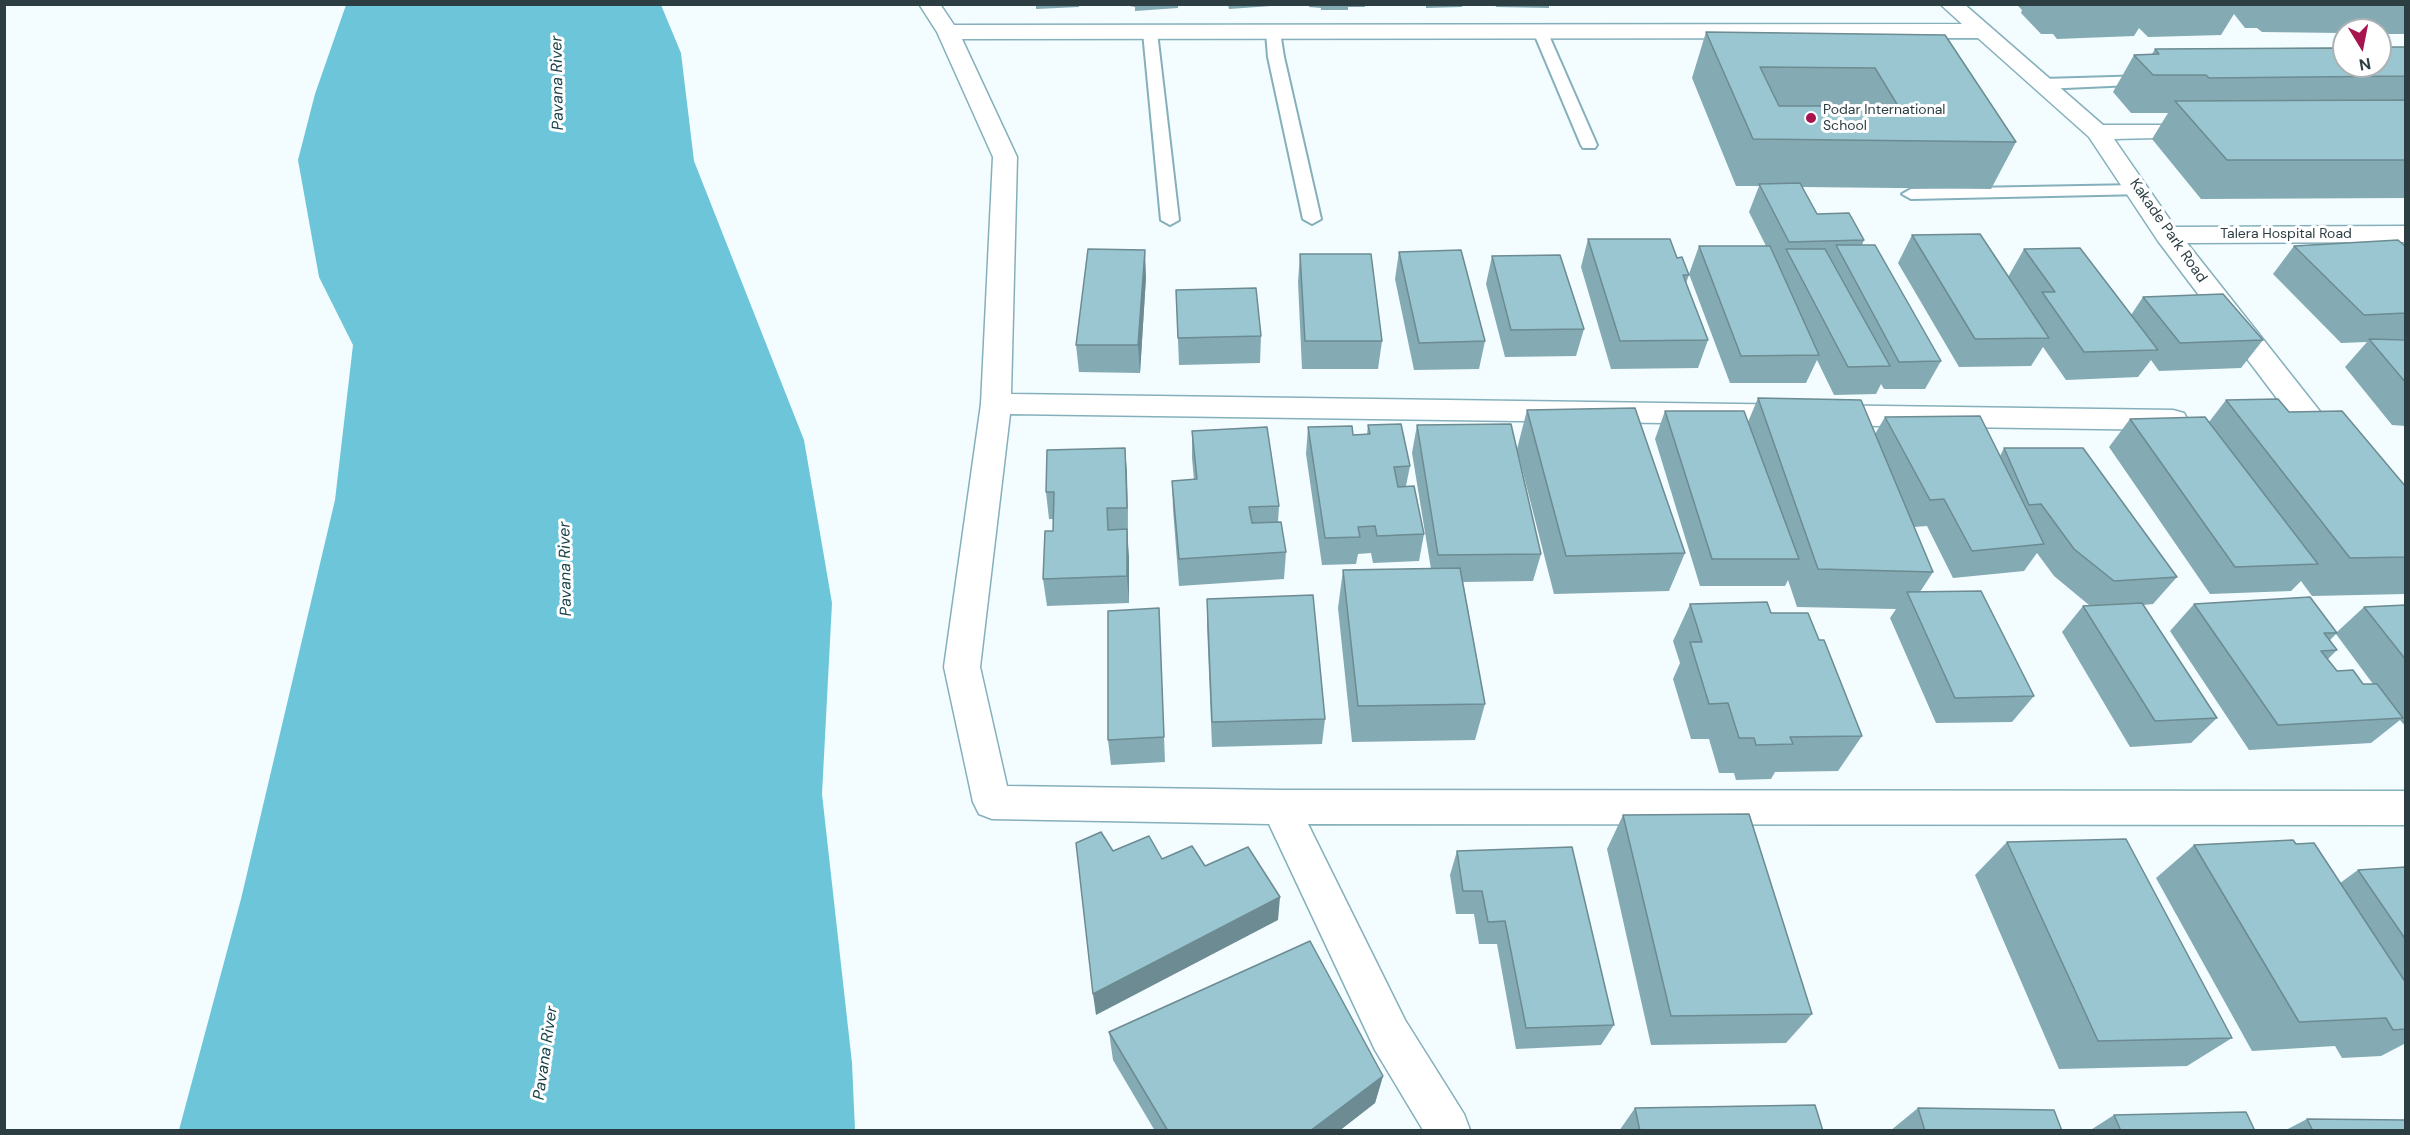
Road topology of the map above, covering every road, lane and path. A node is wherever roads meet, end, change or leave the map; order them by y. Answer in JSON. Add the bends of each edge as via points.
{"nodes":[{"id":1,"x":929,"y":4,"type":"edge"},
{"id":2,"x":1950,"y":4,"type":"edge"},
{"id":3,"x":1540,"y":31,"type":"junction"},
{"id":4,"x":1984,"y":31,"type":"junction"},
{"id":5,"x":948,"y":32,"type":"junction"},
{"id":6,"x":1150,"y":32,"type":"junction"},
{"id":7,"x":1273,"y":32,"type":"junction"},
{"id":8,"x":2160,"y":81,"type":"edge"},
{"id":9,"x":2043,"y":84,"type":"junction"},
{"id":10,"x":2226,"y":130,"type":"edge"},
{"id":11,"x":2097,"y":132,"type":"junction"},
{"id":12,"x":1589,"y":145,"type":"dead end"},
{"id":13,"x":2139,"y":190,"type":"junction"},
{"id":14,"x":1911,"y":194,"type":"dead end"},
{"id":15,"x":1312,"y":219,"type":"dead end"},
{"id":16,"x":1170,"y":220,"type":"dead end"},
{"id":17,"x":2406,"y":234,"type":"edge"},
{"id":18,"x":2167,"y":235,"type":"junction"},
{"id":19,"x":996,"y":404,"type":"junction"},
{"id":20,"x":2204,"y":421,"type":"edge"},
{"id":21,"x":2275,"y":422,"type":"edge"},
{"id":22,"x":2311,"y":422,"type":"junction"},
{"id":23,"x":2348,"y":467,"type":"edge"},
{"id":24,"x":1280,"y":807,"type":"junction"},
{"id":25,"x":2406,"y":808,"type":"edge"},
{"id":26,"x":1448,"y":1131,"type":"edge"}],
"edges":[{"from":1,"to":5,"type":"street"},
{"from":2,"to":4,"type":"street","name":"Kakade Park Road"},
{"from":3,"to":4,"type":"street"},
{"from":3,"to":7,"type":"street"},
{"from":3,"to":12,"type":"lane"},
{"from":4,"to":9,"type":"street","name":"Kakade Park Road"},
{"from":5,"to":6,"type":"street"},
{"from":5,"to":19,"type":"street","via":[[1005,158]]},
{"from":6,"to":7,"type":"street"},
{"from":6,"to":16,"type":"lane"},
{"from":7,"to":15,"type":"lane","via":[[1275,57]]},
{"from":8,"to":9,"type":"lane"},
{"from":9,"to":11,"type":"street","name":"Kakade Park Road"},
{"from":10,"to":11,"type":"street"},
{"from":11,"to":13,"type":"street","name":"Kakade Park Road"},
{"from":13,"to":14,"type":"lane"},
{"from":13,"to":18,"type":"street","name":"Kakade Park Road"},
{"from":17,"to":18,"type":"street","name":"Talera Hospital Road"},
{"from":18,"to":22,"type":"street","name":"Kakade Park Road"},
{"from":19,"to":20,"type":"street"},
{"from":19,"to":24,"type":"street","via":[[962,667],[992,802]]},
{"from":21,"to":22,"type":"street"},
{"from":22,"to":23,"type":"street","name":"Kakade Park Road"},
{"from":24,"to":25,"type":"street"},
{"from":24,"to":26,"type":"street","via":[[1390,1035]]}]}
